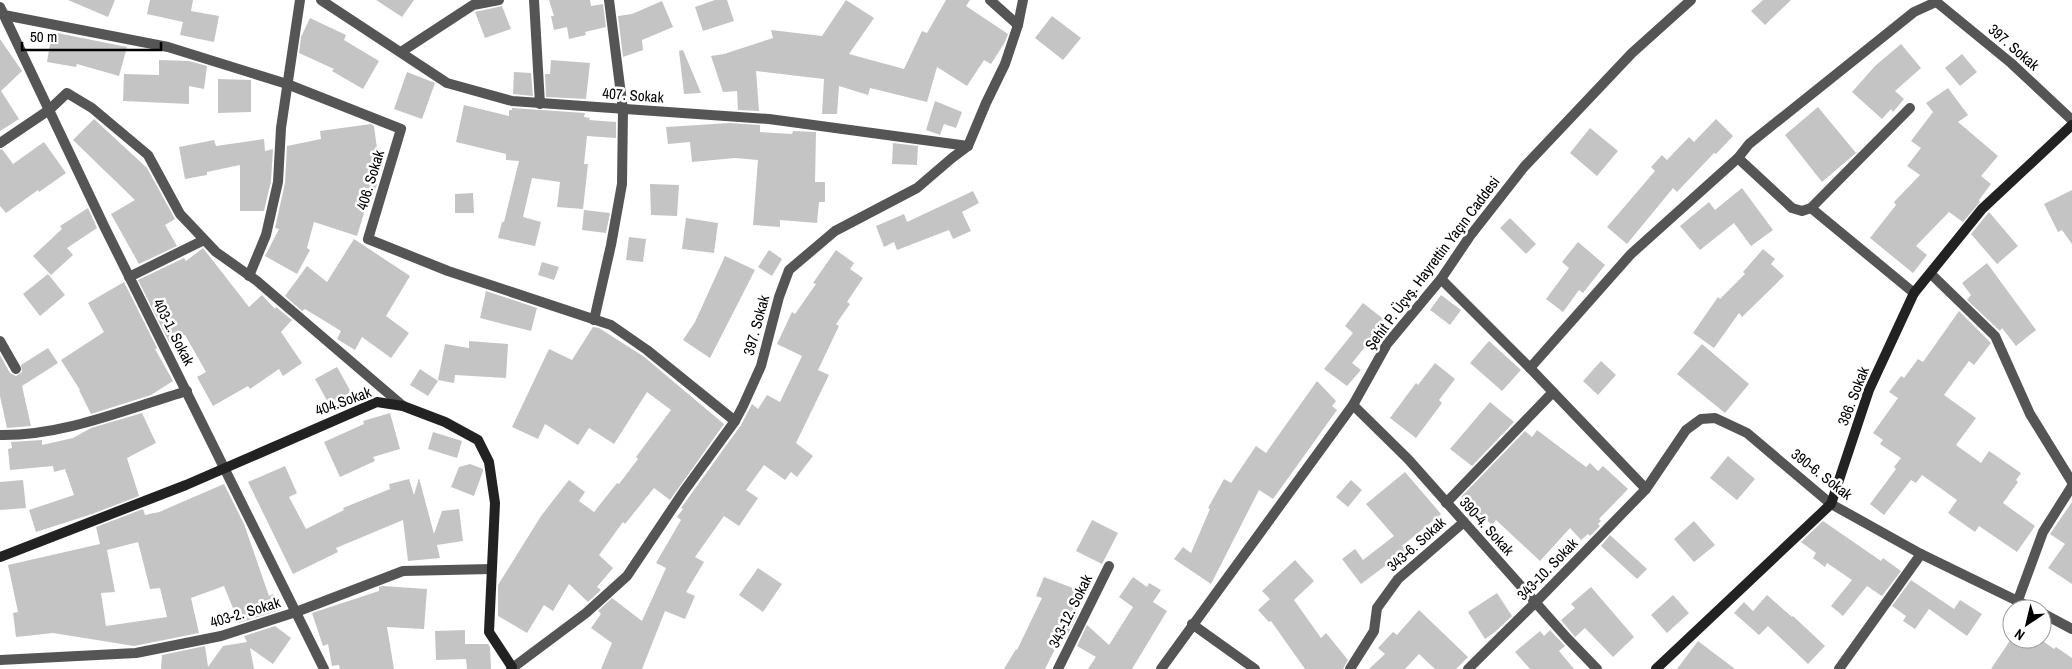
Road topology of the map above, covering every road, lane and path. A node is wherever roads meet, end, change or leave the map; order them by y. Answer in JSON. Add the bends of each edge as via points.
{"nodes":[{"id":1,"x":300,"y":0,"type":"edge"},
{"id":2,"x":321,"y":0,"type":"edge"},
{"id":3,"x":499,"y":0,"type":"edge"},
{"id":4,"x":534,"y":0,"type":"edge"},
{"id":5,"x":608,"y":0,"type":"edge"},
{"id":6,"x":990,"y":0,"type":"edge"},
{"id":7,"x":1023,"y":0,"type":"edge"},
{"id":8,"x":1691,"y":0,"type":"edge"},
{"id":9,"x":1935,"y":1,"type":"edge"},
{"id":10,"x":2,"y":11,"type":"edge"},
{"id":11,"x":1018,"y":25,"type":"junction"},
{"id":12,"x":401,"y":52,"type":"junction"},
{"id":13,"x":287,"y":84,"type":"junction"},
{"id":14,"x":540,"y":104,"type":"junction"},
{"id":15,"x":1910,"y":108,"type":"dead end"},
{"id":16,"x":49,"y":110,"type":"junction"},
{"id":17,"x":623,"y":110,"type":"junction"},
{"id":18,"x":2072,"y":120,"type":"edge"},
{"id":19,"x":2072,"y":125,"type":"edge"},
{"id":20,"x":0,"y":143,"type":"edge"},
{"id":21,"x":968,"y":146,"type":"junction"},
{"id":22,"x":1738,"y":158,"type":"junction"},
{"id":23,"x":1811,"y":208,"type":"junction"},
{"id":24,"x":204,"y":240,"type":"junction"},
{"id":25,"x":1930,"y":274,"type":"junction"},
{"id":26,"x":250,"y":276,"type":"junction"},
{"id":27,"x":130,"y":277,"type":"junction"},
{"id":28,"x":1441,"y":279,"type":"junction"},
{"id":29,"x":1914,"y":293,"type":"junction"},
{"id":30,"x":594,"y":320,"type":"junction"},
{"id":31,"x":0,"y":341,"type":"edge"},
{"id":32,"x":1530,"y":368,"type":"junction"},
{"id":33,"x":16,"y":369,"type":"dead end"},
{"id":34,"x":186,"y":391,"type":"junction"},
{"id":35,"x":1553,"y":392,"type":"junction"},
{"id":36,"x":1353,"y":405,"type":"junction"},
{"id":37,"x":403,"y":406,"type":"junction"},
{"id":38,"x":735,"y":421,"type":"junction"},
{"id":39,"x":0,"y":436,"type":"edge"},
{"id":40,"x":225,"y":467,"type":"junction"},
{"id":41,"x":2072,"y":484,"type":"edge"},
{"id":42,"x":1646,"y":489,"type":"junction"},
{"id":43,"x":1446,"y":502,"type":"junction"},
{"id":44,"x":1831,"y":504,"type":"junction"},
{"id":45,"x":1464,"y":522,"type":"junction"},
{"id":46,"x":1922,"y":554,"type":"junction"},
{"id":47,"x":0,"y":557,"type":"edge"},
{"id":48,"x":1109,"y":566,"type":"dead end"},
{"id":49,"x":492,"y":569,"type":"junction"},
{"id":50,"x":2016,"y":599,"type":"edge"},
{"id":51,"x":2018,"y":599,"type":"edge"},
{"id":52,"x":1536,"y":602,"type":"junction"},
{"id":53,"x":296,"y":612,"type":"junction"},
{"id":54,"x":2052,"y":618,"type":"edge"},
{"id":55,"x":1192,"y":624,"type":"junction"},
{"id":56,"x":2072,"y":629,"type":"edge"},
{"id":57,"x":0,"y":660,"type":"edge"},
{"id":58,"x":512,"y":668,"type":"edge"},
{"id":59,"x":324,"y":669,"type":"edge"},
{"id":60,"x":1058,"y":669,"type":"edge"},
{"id":61,"x":1161,"y":669,"type":"edge"},
{"id":62,"x":1255,"y":669,"type":"edge"},
{"id":63,"x":1350,"y":669,"type":"edge"},
{"id":64,"x":1468,"y":669,"type":"edge"},
{"id":65,"x":1597,"y":669,"type":"edge"},
{"id":66,"x":1656,"y":669,"type":"edge"},
{"id":67,"x":1839,"y":669,"type":"edge"}],
"edges":[{"from":1,"to":13,"type":"street"},
{"from":2,"to":12,"type":"street","name":"407. Sokak"},
{"from":3,"to":12,"type":"street","via":[[473,5]]},
{"from":4,"to":14,"type":"street"},
{"from":5,"to":17,"type":"street"},
{"from":6,"to":11,"type":"street"},
{"from":7,"to":11,"type":"street","name":"397. Sokak"},
{"from":8,"to":28,"type":"street","name":"Şehit P. Üçvş. Hayrettin Yaçın Caddesi","via":[[1632,53],[1524,167]]},
{"from":9,"to":18,"type":"street","name":"397. Sokak","via":[[2011,63]]},
{"from":9,"to":22,"type":"street","via":[[1914,12],[1749,144]]},
{"from":10,"to":13,"type":"street","name":"406. Sokak","via":[[168,47]]},
{"from":10,"to":16,"type":"street","name":"403-1. Sokak"},
{"from":11,"to":21,"type":"street","name":"397. Sokak","via":[[1005,64]]},
{"from":12,"to":14,"type":"street","name":"407. Sokak","via":[[447,83],[512,101]]},
{"from":13,"to":26,"type":"street","via":[[280,128],[278,182],[266,235]]},
{"from":13,"to":30,"type":"street","name":"406. Sokak","via":[[401,129],[368,239],[448,271]]},
{"from":14,"to":17,"type":"street","name":"407. Sokak"},
{"from":15,"to":23,"type":"street"},
{"from":16,"to":20,"type":"street"},
{"from":16,"to":24,"type":"street","via":[[67,93],[126,135],[148,155],[180,214]]},
{"from":16,"to":27,"type":"street","name":"403-1. Sokak"},
{"from":17,"to":21,"type":"street","name":"407. Sokak","via":[[769,119]]},
{"from":17,"to":30,"type":"street","via":[[622,184]]},
{"from":19,"to":25,"type":"street","name":"386. Sokak","via":[[1982,209]]},
{"from":21,"to":38,"type":"street","name":"397. Sokak","via":[[917,188],[835,231],[789,270],[761,366]]},
{"from":22,"to":23,"type":"street","via":[[1792,208]]},
{"from":22,"to":32,"type":"street","via":[[1631,254]]},
{"from":23,"to":29,"type":"street"},
{"from":24,"to":26,"type":"street"},
{"from":24,"to":27,"type":"street"},
{"from":25,"to":29,"type":"street","name":"386. Sokak"},
{"from":25,"to":41,"type":"street","via":[[1995,336],[2030,414]]},
{"from":26,"to":37,"type":"street"},
{"from":27,"to":34,"type":"street","name":"403-1. Sokak"},
{"from":28,"to":32,"type":"street"},
{"from":28,"to":36,"type":"street","name":"Şehit P. Üçvş. Hayrettin Yaçın Caddesi","via":[[1387,344]]},
{"from":29,"to":44,"type":"street","name":"386. Sokak","via":[[1869,390]]},
{"from":30,"to":38,"type":"street","name":"406. Sokak","via":[[611,325],[647,350]]},
{"from":31,"to":33,"type":"street"},
{"from":32,"to":35,"type":"street"},
{"from":34,"to":39,"type":"street","via":[[66,428],[21,436]]},
{"from":34,"to":40,"type":"street","name":"403-1. Sokak"},
{"from":35,"to":42,"type":"street"},
{"from":35,"to":43,"type":"street","name":"343-6. Sokak"},
{"from":36,"to":43,"type":"street","name":"390-4. Sokak"},
{"from":36,"to":55,"type":"street","name":"Şehit P. Üçvş. Hayrettin Yaçın Caddesi"},
{"from":37,"to":40,"type":"street","name":"404.Sokak","via":[[377,402]]},
{"from":37,"to":49,"type":"street","name":"404.Sokak","via":[[445,422],[478,440],[489,462],[495,503]]},
{"from":38,"to":58,"type":"street","name":"397. Sokak","via":[[627,576]]},
{"from":40,"to":47,"type":"street","name":"404.Sokak"},
{"from":40,"to":53,"type":"street","name":"403-1. Sokak"},
{"from":41,"to":51,"type":"street","via":[[2043,532]]},
{"from":42,"to":44,"type":"street","name":"390-6. Sokak","via":[[1686,430],[1700,419],[1715,418],[1747,433]]},
{"from":42,"to":52,"type":"street","name":"343-10. Sokak"},
{"from":43,"to":45,"type":"street","name":"390-4. Sokak"},
{"from":44,"to":46,"type":"street","name":"390-6. Sokak"},
{"from":44,"to":66,"type":"street","name":"386. Sokak"},
{"from":45,"to":52,"type":"street","name":"390-4. Sokak"},
{"from":45,"to":63,"type":"street","name":"343-6. Sokak","via":[[1398,578],[1377,608],[1374,631]]},
{"from":46,"to":50,"type":"street","name":"390-6. Sokak"},
{"from":46,"to":67,"type":"street"},
{"from":48,"to":60,"type":"street","name":"343-12. Sokak"},
{"from":49,"to":53,"type":"street","name":"403-2. Sokak","via":[[403,570]]},
{"from":49,"to":58,"type":"street","name":"404.Sokak","via":[[489,632]]},
{"from":52,"to":64,"type":"street","name":"343-10. Sokak"},
{"from":52,"to":65,"type":"street","name":"390-4. Sokak"},
{"from":53,"to":57,"type":"street","name":"403-2. Sokak","via":[[221,636],[136,653]]},
{"from":53,"to":59,"type":"street","name":"403-1. Sokak"},
{"from":54,"to":56,"type":"street"},
{"from":55,"to":61,"type":"street","name":"Şehit P. Üçvş. Hayrettin Yaçın Caddesi"},
{"from":55,"to":62,"type":"street"}]}
